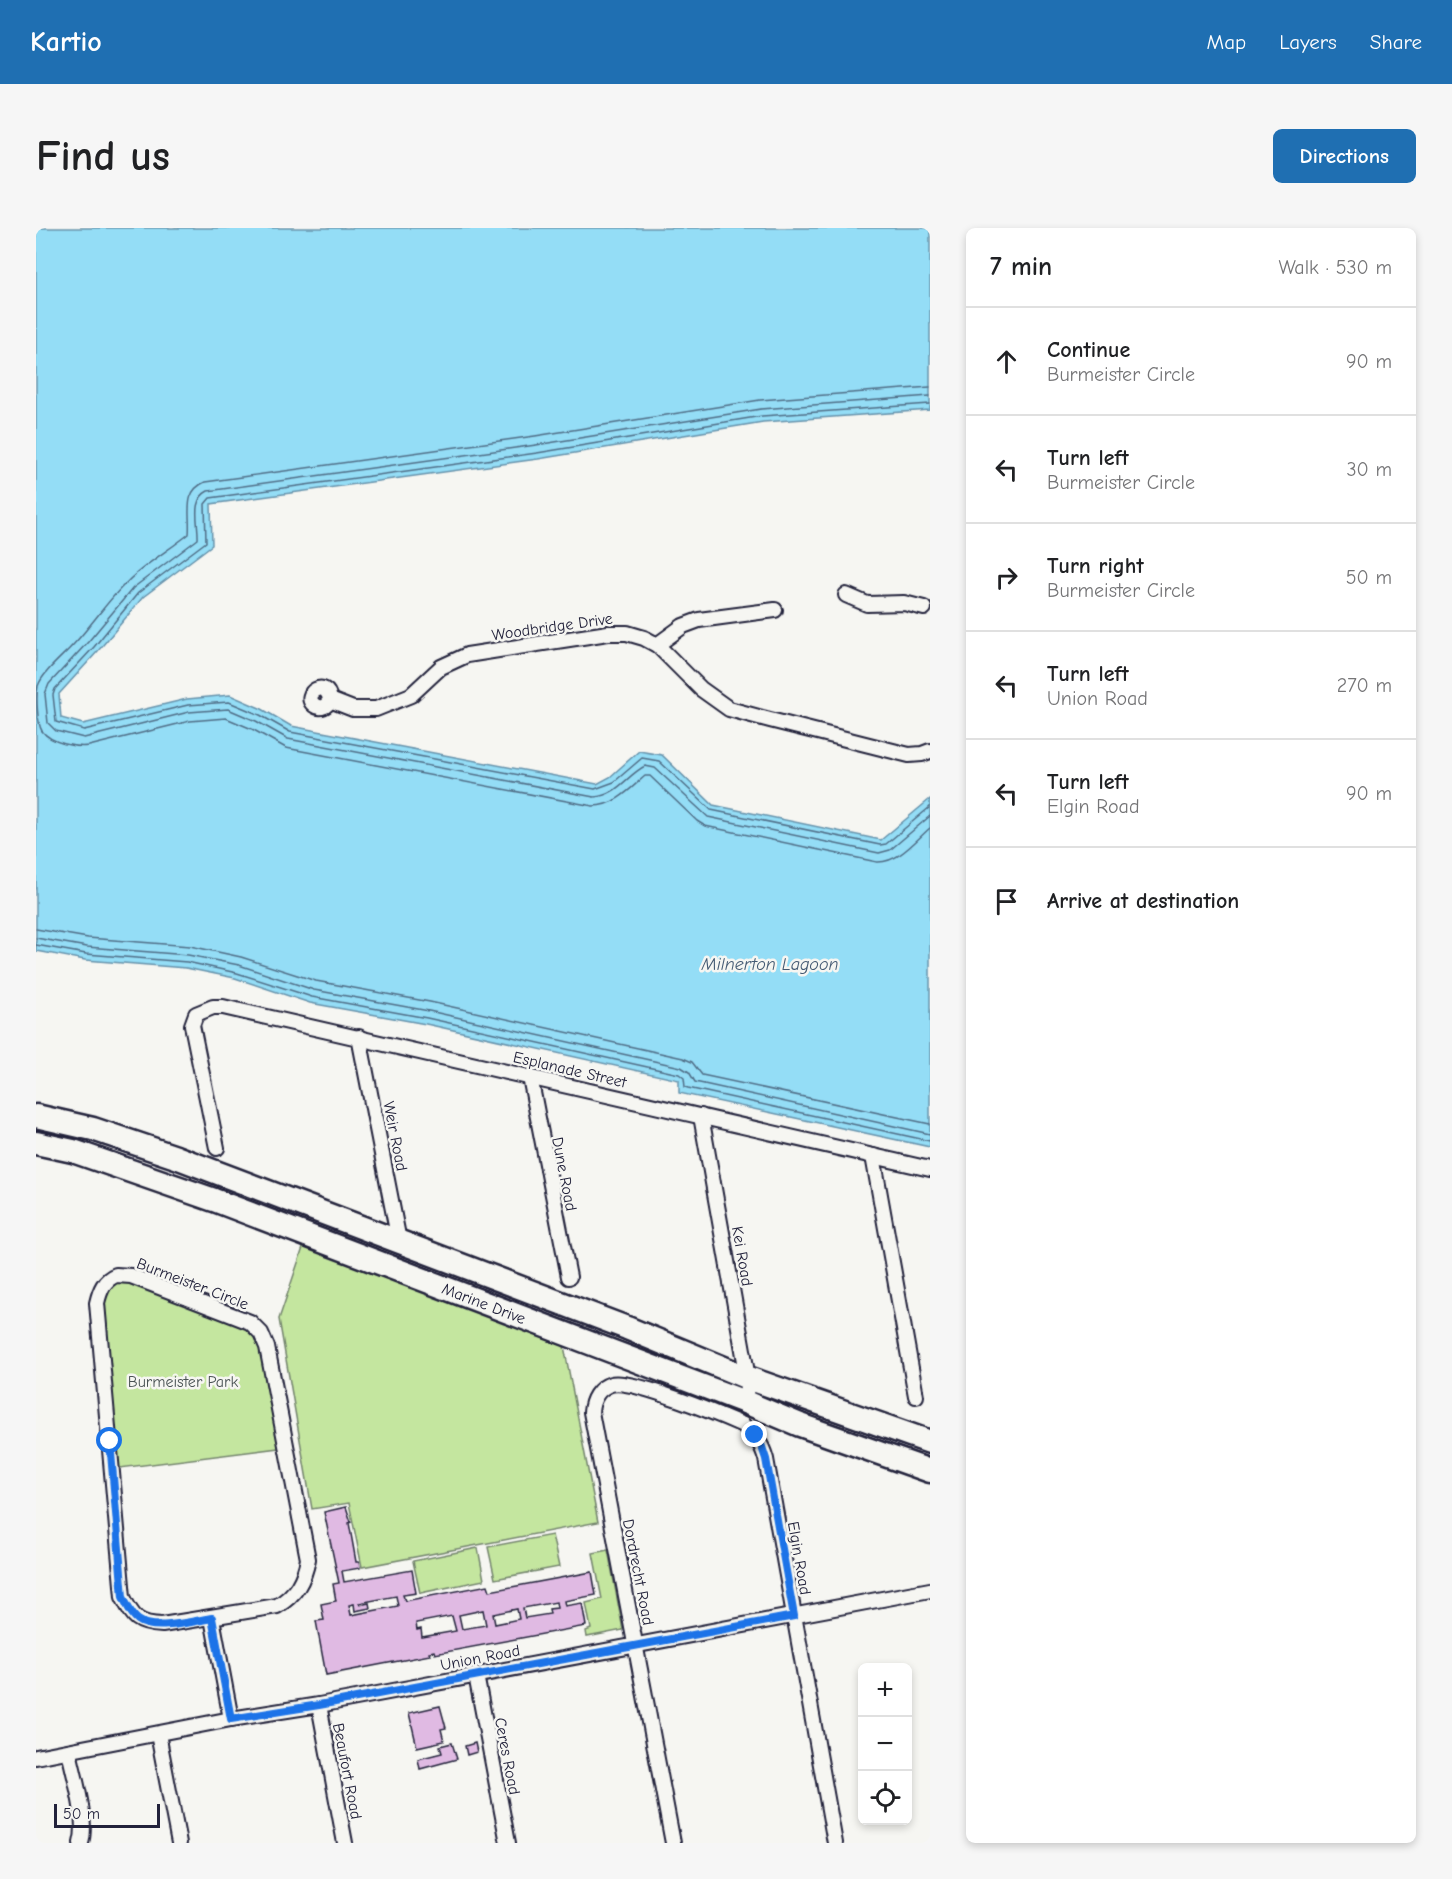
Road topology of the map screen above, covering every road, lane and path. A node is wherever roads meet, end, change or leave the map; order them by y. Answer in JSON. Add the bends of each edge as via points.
{"nodes":[{"id":1,"x":846,"y":595,"type":"dead end"},
{"id":2,"x":928,"y":609,"type":"edge"},
{"id":3,"x":775,"y":610,"type":"dead end"},
{"id":4,"x":657,"y":645,"type":"junction"},
{"id":5,"x":330,"y":700,"type":"dead end"},
{"id":6,"x":930,"y":751,"type":"edge"},
{"id":7,"x":359,"y":1037,"type":"junction"},
{"id":8,"x":530,"y":1077,"type":"junction"},
{"id":9,"x":36,"y":1116,"type":"edge"},
{"id":10,"x":701,"y":1116,"type":"junction"},
{"id":11,"x":36,"y":1143,"type":"edge"},
{"id":12,"x":217,"y":1148,"type":"dead end"},
{"id":13,"x":873,"y":1156,"type":"junction"},
{"id":14,"x":930,"y":1169,"type":"edge"},
{"id":15,"x":399,"y":1241,"type":"junction"},
{"id":16,"x":569,"y":1277,"type":"dead end"},
{"id":17,"x":748,"y":1378,"type":"junction"},
{"id":18,"x":609,"y":1384,"type":"joint"},
{"id":19,"x":916,"y":1396,"type":"dead end"},
{"id":20,"x":745,"y":1402,"type":"junction"},
{"id":21,"x":930,"y":1442,"type":"edge"},
{"id":22,"x":930,"y":1471,"type":"edge"},
{"id":23,"x":930,"y":1590,"type":"edge"},
{"id":24,"x":794,"y":1616,"type":"junction"},
{"id":25,"x":212,"y":1618,"type":"junction"},
{"id":26,"x":636,"y":1645,"type":"junction"},
{"id":27,"x":476,"y":1675,"type":"junction"},
{"id":28,"x":319,"y":1705,"type":"junction"},
{"id":29,"x":231,"y":1719,"type":"junction"},
{"id":30,"x":158,"y":1734,"type":"junction"},
{"id":31,"x":69,"y":1751,"type":"junction"},
{"id":32,"x":36,"y":1757,"type":"edge"},
{"id":33,"x":81,"y":1843,"type":"edge"},
{"id":34,"x":179,"y":1843,"type":"edge"},
{"id":35,"x":345,"y":1843,"type":"edge"},
{"id":36,"x":508,"y":1843,"type":"edge"},
{"id":37,"x":673,"y":1843,"type":"edge"},
{"id":38,"x":835,"y":1843,"type":"edge"}],
"edges":[{"from":1,"to":2,"type":"street","via":[[867,604],[904,603]]},
{"from":3,"to":4,"type":"street","via":[[699,620],[683,626]]},
{"from":4,"to":5,"type":"street","name":"Woodbridge Drive","via":[[627,633],[608,633],[467,655],[441,667],[411,694],[386,705],[353,709]]},
{"from":4,"to":6,"type":"street","name":"Woodbridge Drive","via":[[701,689],[729,709],[909,755]]},
{"from":7,"to":8,"type":"street","name":"Esplanade Street"},
{"from":7,"to":12,"type":"street","name":"Esplanade Street","via":[[223,1007],[196,1014],[192,1031]]},
{"from":7,"to":15,"type":"street","name":"Weir Road"},
{"from":8,"to":10,"type":"street","name":"Esplanade Street"},
{"from":8,"to":16,"type":"street","name":"Dune Road"},
{"from":9,"to":15,"type":"main road","name":"Marine Drive","via":[[154,1149]]},
{"from":10,"to":13,"type":"street","name":"Esplanade Street"},
{"from":10,"to":17,"type":"street","name":"Kei Road"},
{"from":11,"to":20,"type":"main road","name":"Marine Drive","via":[[73,1151],[214,1200]]},
{"from":13,"to":14,"type":"street","name":"Esplanade Street"},
{"from":13,"to":19,"type":"street"},
{"from":15,"to":17,"type":"main road","name":"Marine Drive"},
{"from":17,"to":20,"type":"street","name":"Kei Road"},
{"from":17,"to":21,"type":"main road","name":"Marine Drive"},
{"from":18,"to":24,"type":"street","name":"Elgin Road","via":[[643,1388],[734,1421],[755,1435],[766,1459]]},
{"from":18,"to":26,"type":"street","name":"Dordrecht Road","via":[[595,1396],[591,1413]]},
{"from":20,"to":22,"type":"main road","name":"Marine Drive"},
{"from":23,"to":24,"type":"street","name":"Union Road"},
{"from":24,"to":26,"type":"street","name":"Union Road"},
{"from":24,"to":38,"type":"street","name":"Elgin Road"},
{"from":25,"to":25,"type":"street","name":"Burmeister Circle","via":[[277,1606],[289,1599],[305,1575],[308,1559],[267,1347],[250,1322],[130,1276],[116,1275],[105,1282],[98,1303],[123,1597],[138,1620],[148,1625]]},
{"from":25,"to":29,"type":"street"},
{"from":26,"to":27,"type":"street","name":"Union Road"},
{"from":26,"to":37,"type":"street","name":"Dordrecht Road"},
{"from":27,"to":28,"type":"street","name":"Union Road"},
{"from":27,"to":36,"type":"street","name":"Ceres Road"},
{"from":28,"to":29,"type":"street","name":"Union Road"},
{"from":28,"to":35,"type":"street","name":"Beaufort Road"},
{"from":29,"to":30,"type":"street","name":"Union Road"},
{"from":30,"to":31,"type":"street","name":"Union Road"},
{"from":30,"to":34,"type":"street"},
{"from":31,"to":32,"type":"street","name":"Union Road"},
{"from":31,"to":33,"type":"street","via":[[83,1820]]}]}
